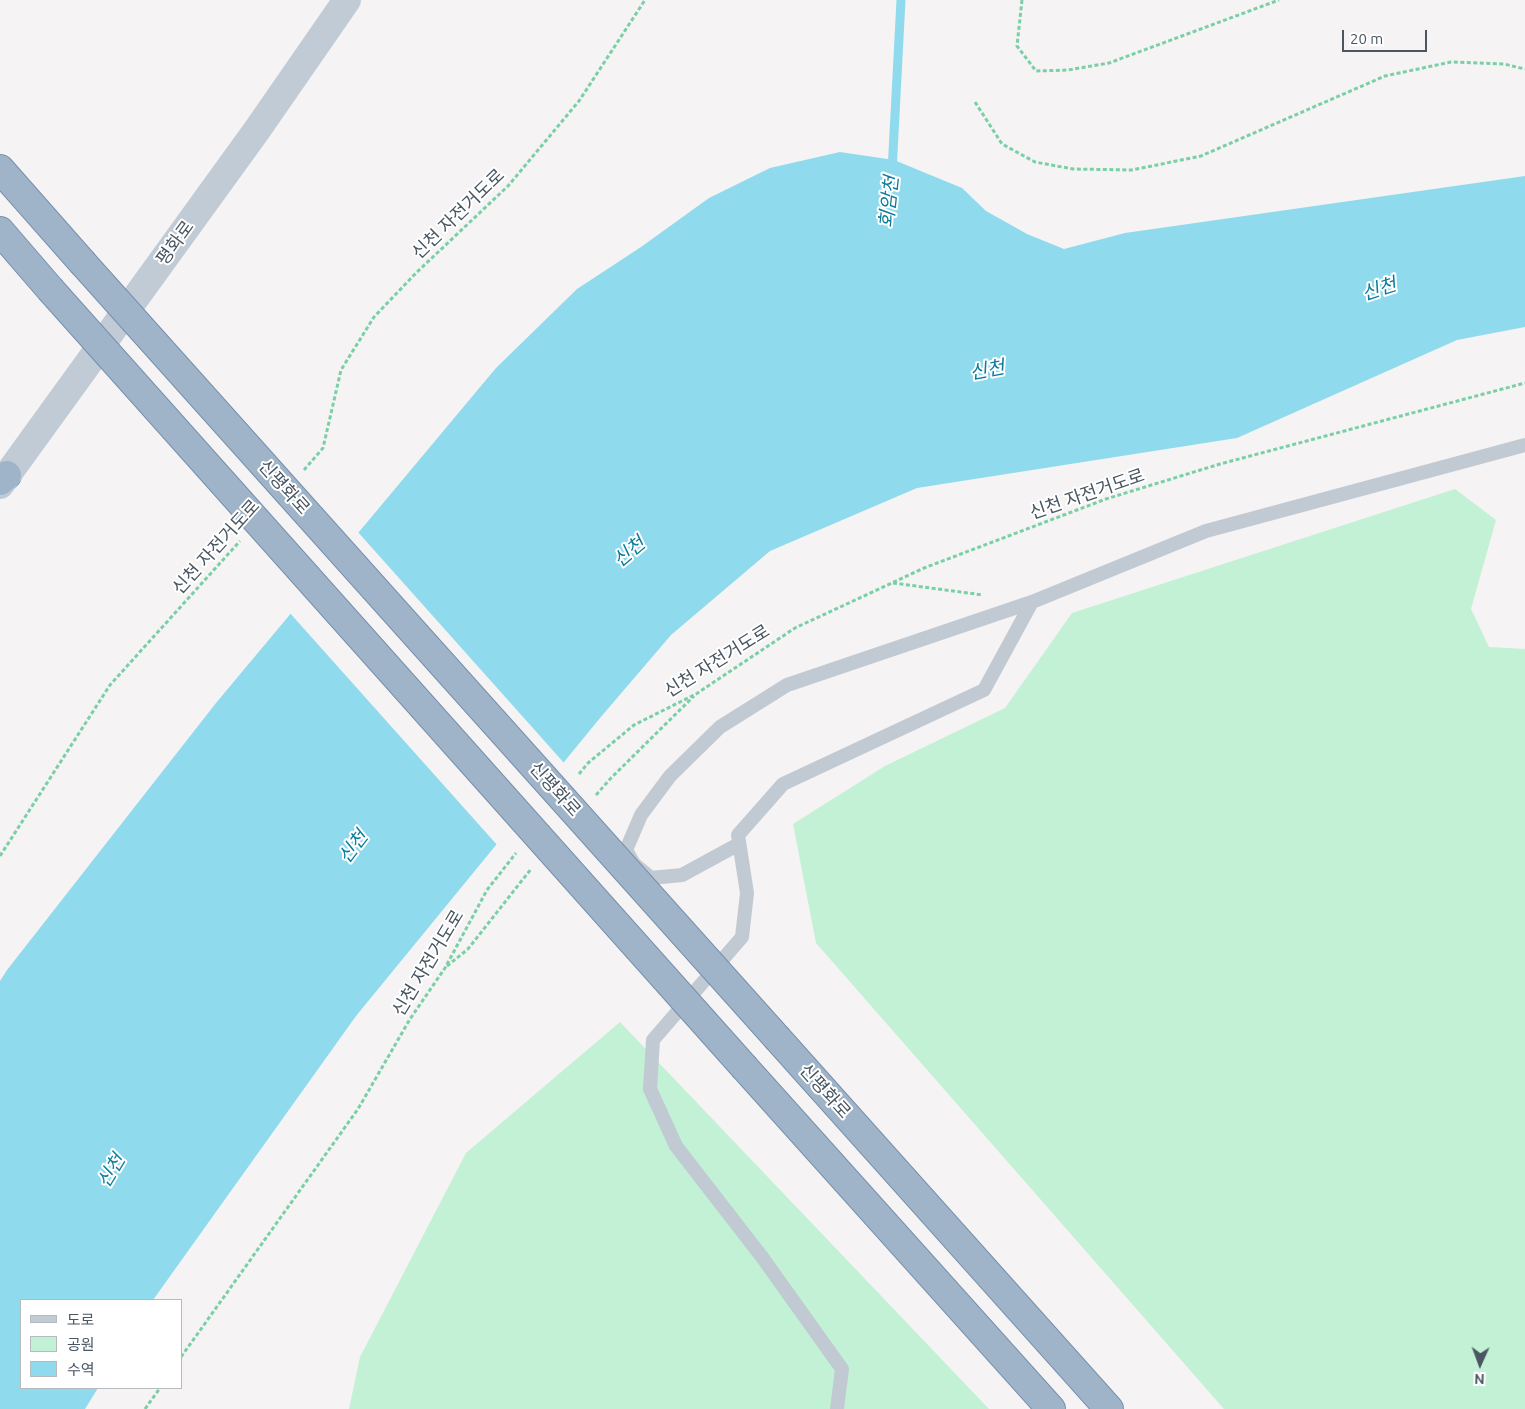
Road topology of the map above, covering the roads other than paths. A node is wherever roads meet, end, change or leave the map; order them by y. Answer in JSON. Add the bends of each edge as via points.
{"nodes":[{"id":1,"x":347,"y":0,"type":"edge"},
{"id":2,"x":0,"y":169,"type":"edge"},
{"id":3,"x":0,"y":231,"type":"edge"},
{"id":4,"x":0,"y":239,"type":"edge"},
{"id":5,"x":26,"y":260,"type":"junction"},
{"id":6,"x":1525,"y":445,"type":"edge"},
{"id":7,"x":2,"y":480,"type":"edge"},
{"id":8,"x":1032,"y":602,"type":"junction"},
{"id":9,"x":739,"y":844,"type":"junction"},
{"id":10,"x":838,"y":1409,"type":"edge"},
{"id":11,"x":1052,"y":1409,"type":"edge"},
{"id":12,"x":1109,"y":1409,"type":"edge"}],
"edges":[{"from":1,"to":7,"type":"main road","name":"평화로","via":[[257,130]]},
{"from":2,"to":12,"type":"highway","name":"신평화로","bridge":true},
{"from":3,"to":5,"type":"highway"},
{"from":4,"to":5,"type":"highway"},
{"from":5,"to":11,"type":"highway","bridge":true},
{"from":6,"to":8,"type":"lane","via":[[1206,531]]},
{"from":8,"to":9,"type":"lane","via":[[984,690],[783,784],[738,835]]},
{"from":8,"to":9,"type":"lane","via":[[787,684],[720,727],[670,776],[641,815],[626,850],[634,864],[651,878],[682,875]]},
{"from":9,"to":10,"type":"lane","via":[[747,893],[742,937],[653,1040],[650,1089],[676,1146],[762,1257],[842,1369]]}]}
